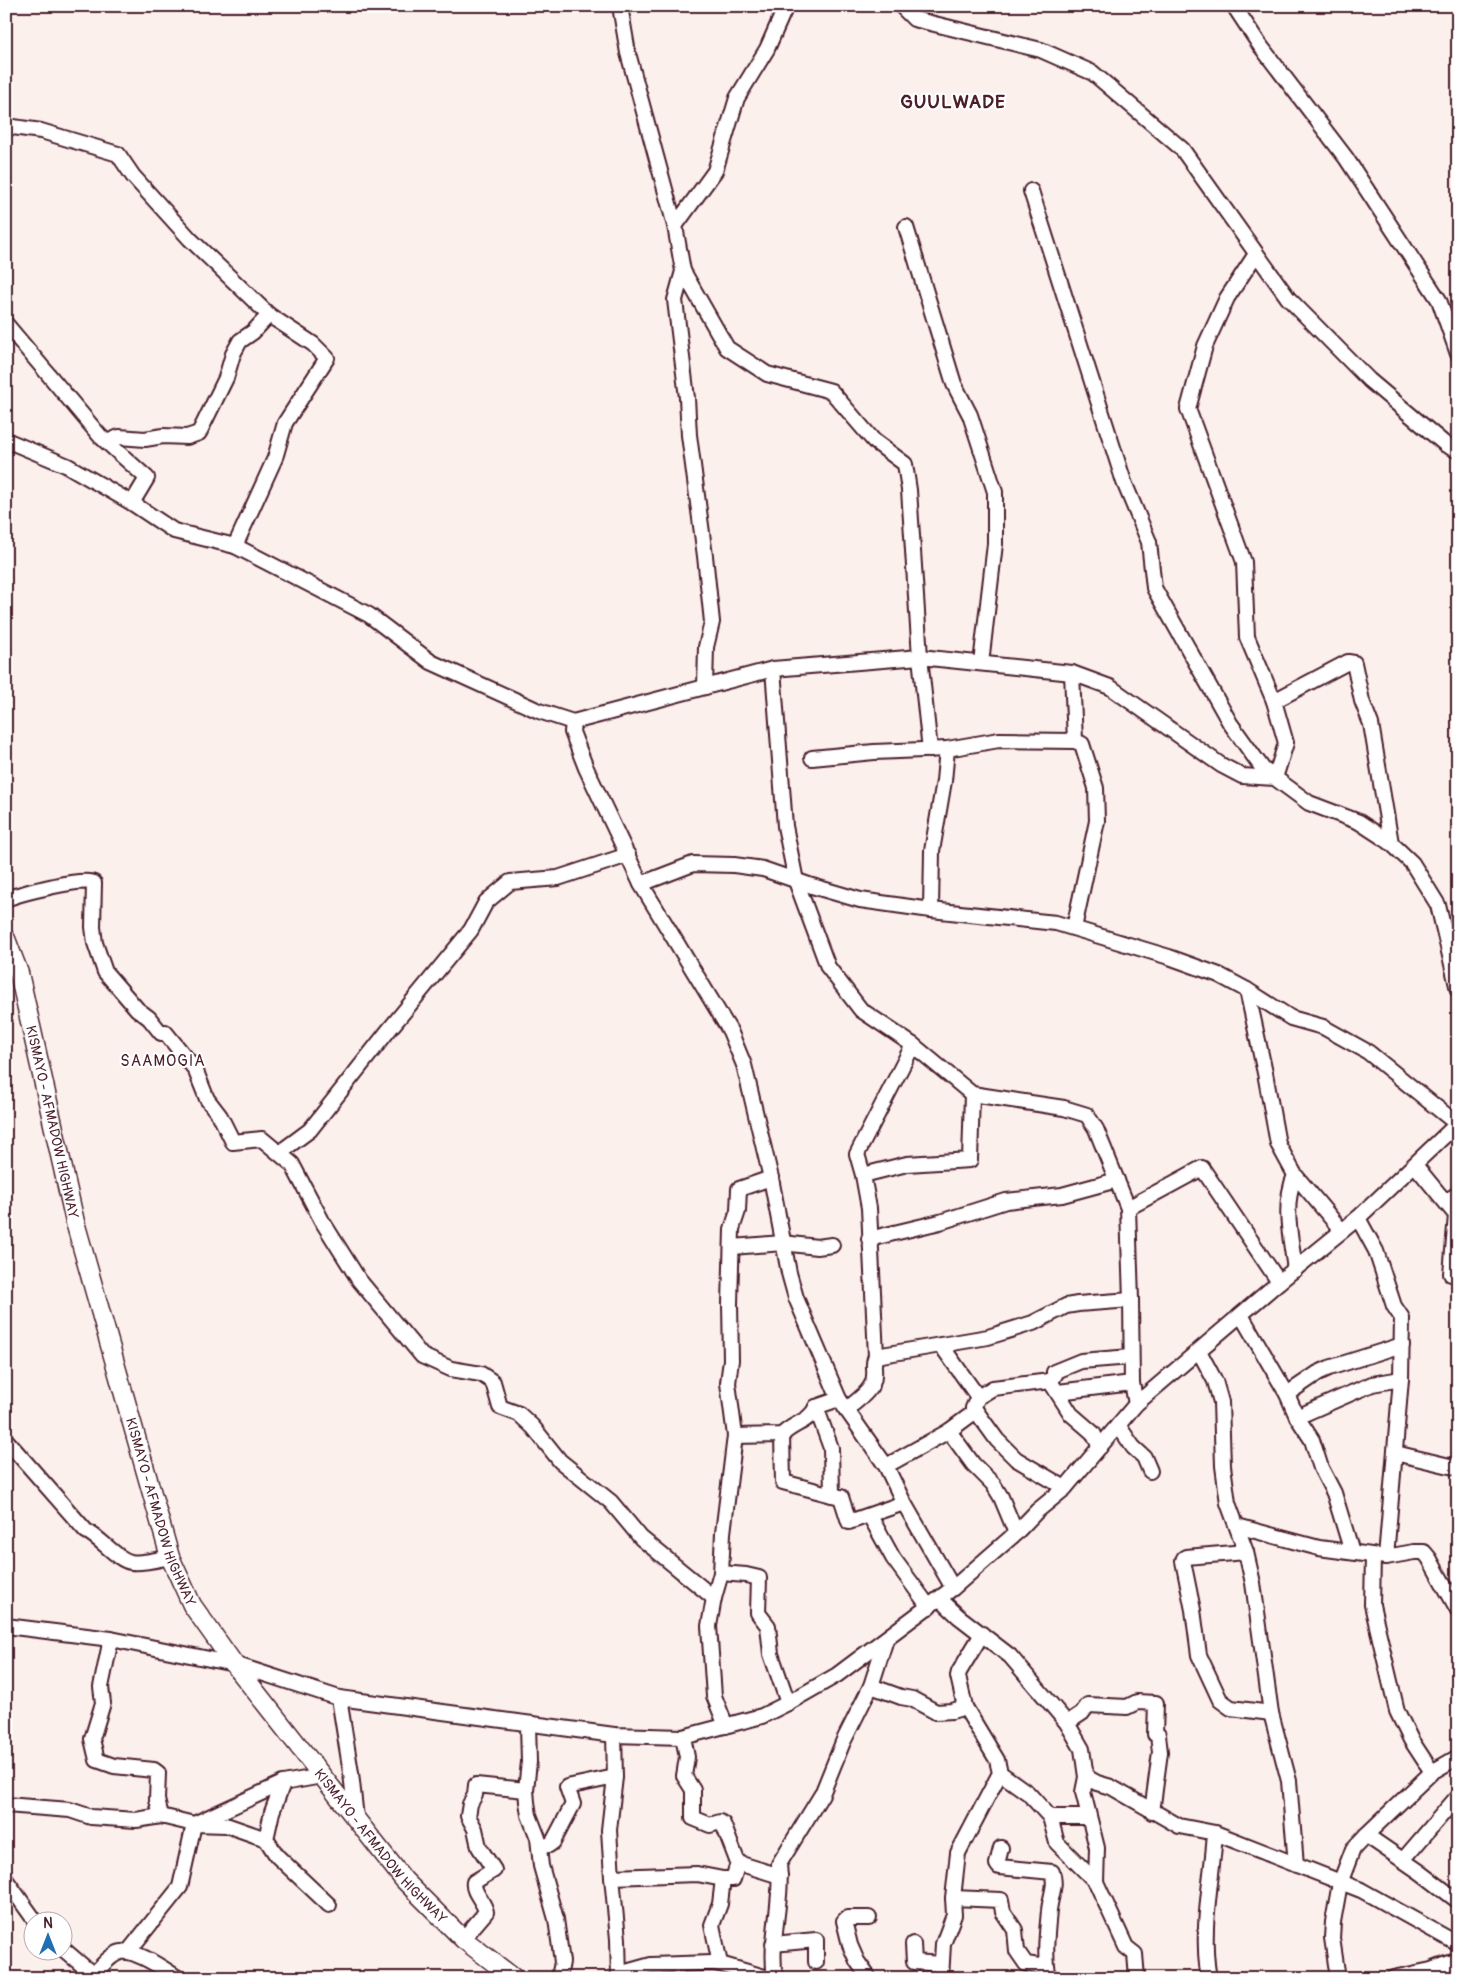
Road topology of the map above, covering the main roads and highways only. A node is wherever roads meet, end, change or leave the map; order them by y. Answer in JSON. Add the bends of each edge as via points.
{"nodes":[{"id":1,"x":6,"y":939,"type":"edge"},
{"id":2,"x":514,"y":1978,"type":"edge"}],
"edges":[{"from":1,"to":2,"type":"main road","name":"KISMAYO - AFMADOW HIGHWAY","via":[[19,973],[75,1222],[170,1557],[192,1605],[234,1664],[404,1880],[463,1939]]}]}
